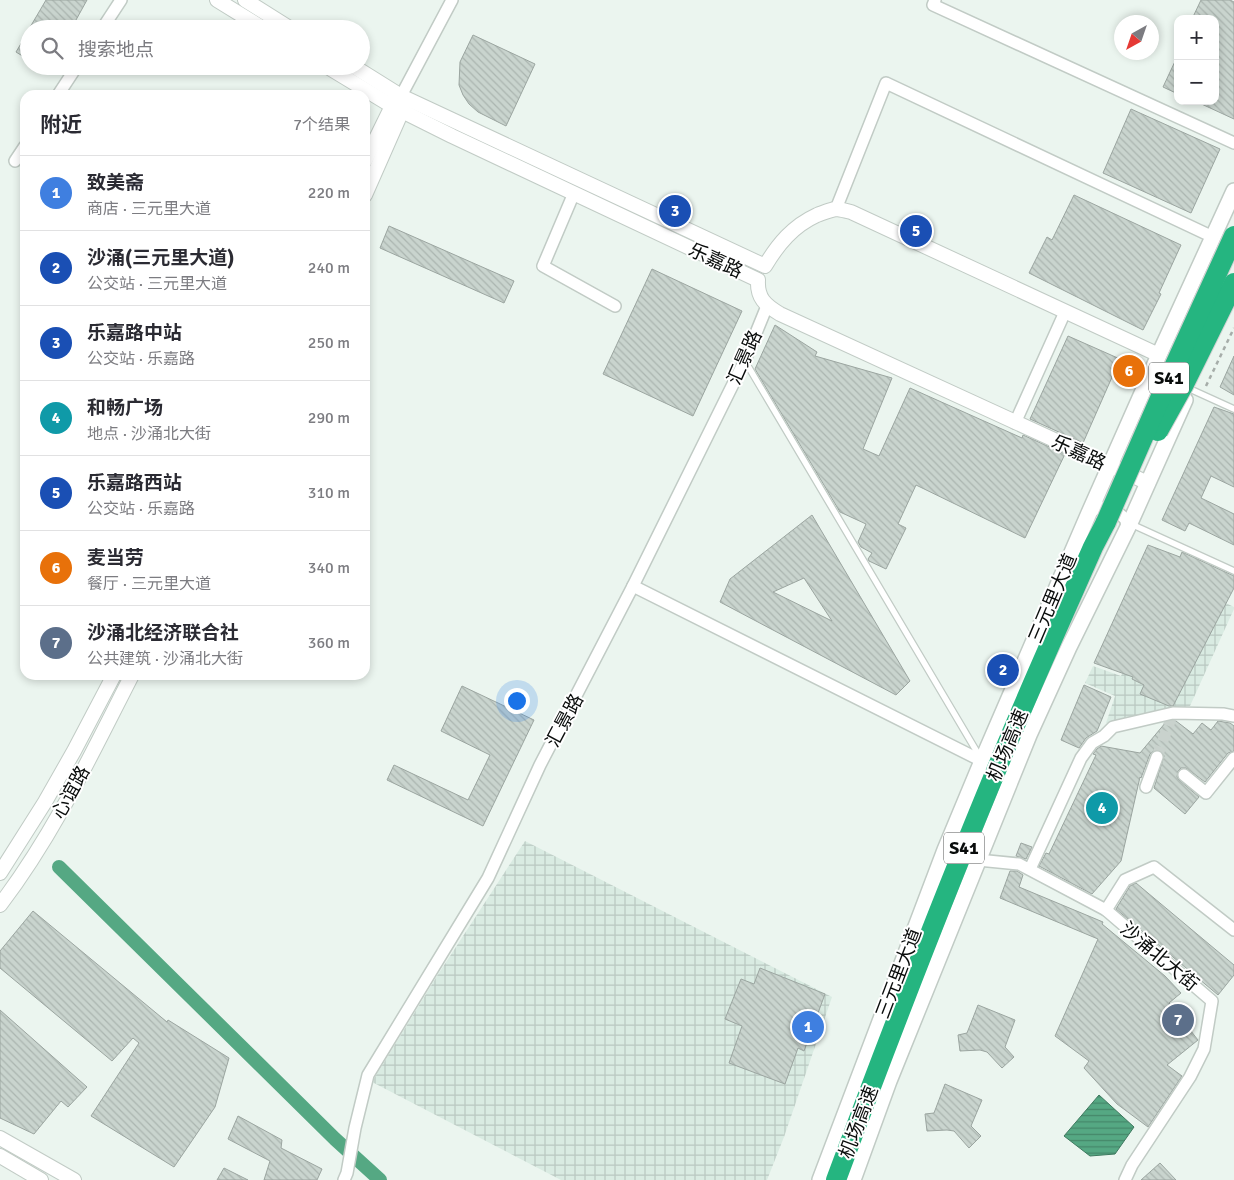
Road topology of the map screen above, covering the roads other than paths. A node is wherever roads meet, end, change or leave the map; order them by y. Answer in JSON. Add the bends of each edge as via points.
{"nodes":[{"id":1,"x":121,"y":0,"type":"edge"},
{"id":2,"x":217,"y":0,"type":"edge"},
{"id":3,"x":245,"y":0,"type":"edge"},
{"id":4,"x":452,"y":0,"type":"edge"},
{"id":5,"x":935,"y":0,"type":"edge"},
{"id":6,"x":108,"y":20,"type":"edge"},
{"id":7,"x":249,"y":20,"type":"edge"},
{"id":8,"x":277,"y":20,"type":"edge"},
{"id":9,"x":71,"y":75,"type":"edge"},
{"id":10,"x":343,"y":75,"type":"edge"},
{"id":11,"x":363,"y":75,"type":"edge"},
{"id":12,"x":61,"y":90,"type":"edge"},
{"id":13,"x":398,"y":105,"type":"junction"},
{"id":14,"x":1234,"y":143,"type":"edge"},
{"id":15,"x":370,"y":153,"type":"edge"},
{"id":16,"x":20,"y":154,"type":"edge"},
{"id":17,"x":15,"y":161,"type":"dead end"},
{"id":18,"x":370,"y":181,"type":"edge"},
{"id":19,"x":1234,"y":191,"type":"edge"},
{"id":20,"x":574,"y":194,"type":"junction"},
{"id":21,"x":836,"y":209,"type":"junction"},
{"id":22,"x":1234,"y":236,"type":"edge"},
{"id":23,"x":1213,"y":237,"type":"junction"},
{"id":24,"x":765,"y":266,"type":"junction"},
{"id":25,"x":758,"y":280,"type":"junction"},
{"id":26,"x":1234,"y":283,"type":"edge"},
{"id":27,"x":614,"y":306,"type":"dead end"},
{"id":28,"x":767,"y":306,"type":"junction"},
{"id":29,"x":1065,"y":312,"type":"junction"},
{"id":30,"x":1159,"y":355,"type":"junction"},
{"id":31,"x":745,"y":360,"type":"junction"},
{"id":32,"x":1196,"y":392,"type":"junction"},
{"id":33,"x":1234,"y":409,"type":"edge"},
{"id":34,"x":1015,"y":423,"type":"junction"},
{"id":35,"x":1110,"y":466,"type":"junction"},
{"id":36,"x":1148,"y":483,"type":"junction"},
{"id":37,"x":1098,"y":518,"type":"junction"},
{"id":38,"x":1128,"y":526,"type":"junction"},
{"id":39,"x":1234,"y":571,"type":"edge"},
{"id":40,"x":633,"y":586,"type":"junction"},
{"id":41,"x":111,"y":680,"type":"edge"},
{"id":42,"x":129,"y":680,"type":"edge"},
{"id":43,"x":1234,"y":716,"type":"edge"},
{"id":44,"x":1157,"y":757,"type":"tunnel mouth"},
{"id":45,"x":1234,"y":758,"type":"edge"},
{"id":46,"x":982,"y":761,"type":"junction"},
{"id":47,"x":1184,"y":775,"type":"dead end"},
{"id":48,"x":1146,"y":787,"type":"dead end"},
{"id":49,"x":978,"y":860,"type":"junction"},
{"id":50,"x":1030,"y":869,"type":"junction"},
{"id":51,"x":0,"y":873,"type":"edge"},
{"id":52,"x":0,"y":905,"type":"edge"},
{"id":53,"x":1106,"y":910,"type":"junction"},
{"id":54,"x":1234,"y":930,"type":"edge"},
{"id":55,"x":0,"y":1138,"type":"edge"},
{"id":56,"x":0,"y":1156,"type":"edge"},
{"id":57,"x":345,"y":1176,"type":"edge"},
{"id":58,"x":41,"y":1180,"type":"edge"},
{"id":59,"x":74,"y":1180,"type":"edge"},
{"id":60,"x":820,"y":1180,"type":"edge"},
{"id":61,"x":836,"y":1180,"type":"edge"},
{"id":62,"x":853,"y":1180,"type":"edge"},
{"id":63,"x":1125,"y":1180,"type":"edge"}],
"edges":[{"from":1,"to":6,"type":"street"},
{"from":2,"to":7,"type":"street"},
{"from":3,"to":8,"type":"street"},
{"from":4,"to":13,"type":"street"},
{"from":5,"to":14,"type":"street","via":[[933,5]]},
{"from":9,"to":12,"type":"street"},
{"from":10,"to":13,"type":"street","name":"乐嘉路"},
{"from":11,"to":13,"type":"street","name":"乐嘉路"},
{"from":13,"to":15,"type":"street"},
{"from":13,"to":18,"type":"street"},
{"from":13,"to":20,"type":"street","name":"乐嘉路"},
{"from":13,"to":24,"type":"street","name":"乐嘉路"},
{"from":16,"to":17,"type":"street"},
{"from":19,"to":23,"type":"main road","name":"三元里大道"},
{"from":20,"to":25,"type":"street","name":"乐嘉路"},
{"from":20,"to":27,"type":"street","via":[[543,266]]},
{"from":21,"to":23,"type":"street","via":[[886,83]]},
{"from":21,"to":24,"type":"street","name":"乐嘉路","via":[[798,226],[774,250]]},
{"from":21,"to":29,"type":"street","via":[[866,218]]},
{"from":22,"to":37,"type":"highway","name":"机场高速","number":"S41","bridge":true,"via":[[1169,378]]},
{"from":23,"to":30,"type":"main road","name":"三元里大道"},
{"from":24,"to":25,"type":"street"},
{"from":25,"to":28,"type":"street","name":"乐嘉路","via":[[758,291]]},
{"from":26,"to":32,"type":"main road","name":"三元里大道"},
{"from":26,"to":37,"type":"highway","bridge":true,"via":[[1184,386]]},
{"from":28,"to":31,"type":"street","name":"汇景路"},
{"from":28,"to":34,"type":"street","name":"乐嘉路"},
{"from":29,"to":30,"type":"street"},
{"from":29,"to":34,"type":"street"},
{"from":30,"to":35,"type":"main road","name":"三元里大道"},
{"from":31,"to":40,"type":"street","name":"汇景路"},
{"from":31,"to":46,"type":"lane"},
{"from":32,"to":33,"type":"lane"},
{"from":32,"to":36,"type":"main road","name":"三元里大道"},
{"from":34,"to":35,"type":"street","name":"乐嘉路"},
{"from":35,"to":36,"type":"street","name":"乐嘉路"},
{"from":35,"to":37,"type":"main road","name":"三元里大道"},
{"from":36,"to":38,"type":"main road","name":"三元里大道"},
{"from":37,"to":38,"type":"street","via":[[1095,509],[1108,507],[1119,513]]},
{"from":37,"to":46,"type":"main road","name":"三元里大道"},
{"from":37,"to":61,"type":"highway","name":"机场高速","number":"S41","via":[[1093,547],[978,815]]},
{"from":38,"to":39,"type":"lane"},
{"from":38,"to":49,"type":"main road","name":"三元里大道","via":[[1048,692]]},
{"from":40,"to":46,"type":"street"},
{"from":40,"to":57,"type":"street","name":"汇景路","via":[[540,765],[488,878],[368,1075]]},
{"from":41,"to":51,"type":"street","name":"心谊路","via":[[45,802]]},
{"from":42,"to":52,"type":"street","name":"心谊路","via":[[47,835]]},
{"from":43,"to":50,"type":"street","via":[[1173,714],[1113,727],[1092,743],[1081,758]]},
{"from":44,"to":48,"type":"street"},
{"from":45,"to":47,"type":"street","via":[[1206,793]]},
{"from":46,"to":60,"type":"main road","name":"三元里大道"},
{"from":49,"to":50,"type":"street","name":"沙涌北大街","via":[[1019,864]]},
{"from":49,"to":62,"type":"main road","name":"三元里大道","via":[[886,1088]]},
{"from":50,"to":53,"type":"street","name":"沙涌北大街"},
{"from":53,"to":54,"type":"street","via":[[1125,880],[1154,867]]},
{"from":53,"to":63,"type":"street","name":"沙涌北大街","via":[[1212,1001],[1204,1049]]},
{"from":55,"to":59,"type":"street"},
{"from":56,"to":58,"type":"street"}]}
